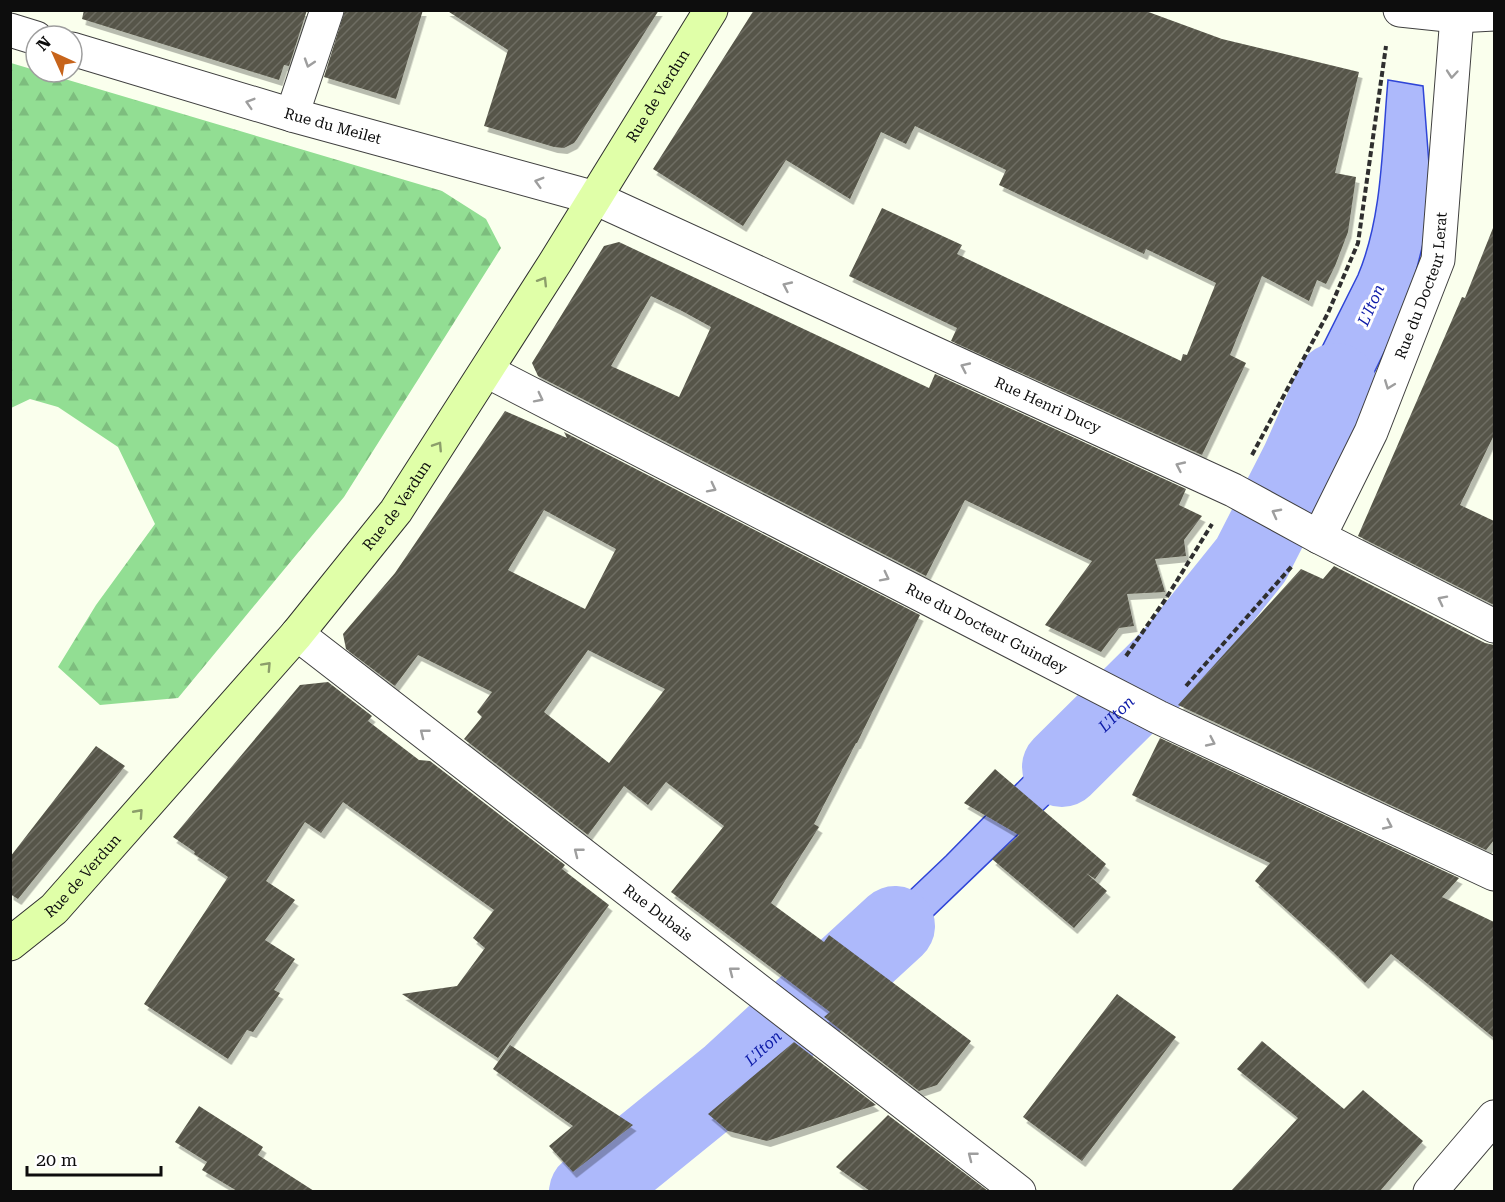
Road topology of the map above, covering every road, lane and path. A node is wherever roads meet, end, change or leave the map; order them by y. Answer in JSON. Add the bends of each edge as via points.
{"nodes":[{"id":1,"x":327,"y":10,"type":"edge"},
{"id":2,"x":711,"y":10,"type":"edge"},
{"id":3,"x":1400,"y":10,"type":"edge"},
{"id":4,"x":1494,"y":14,"type":"edge"},
{"id":5,"x":1456,"y":16,"type":"junction"},
{"id":6,"x":1386,"y":45,"type":"dead end"},
{"id":7,"x":84,"y":53,"type":"edge"},
{"id":8,"x":292,"y":116,"type":"junction"},
{"id":9,"x":595,"y":198,"type":"junction"},
{"id":10,"x":487,"y":371,"type":"junction"},
{"id":11,"x":1233,"y":490,"type":"junction"},
{"id":12,"x":1319,"y":537,"type":"junction"},
{"id":13,"x":1494,"y":626,"type":"edge"},
{"id":14,"x":297,"y":634,"type":"junction"},
{"id":15,"x":1103,"y":689,"type":"junction"},
{"id":16,"x":1158,"y":717,"type":"junction"},
{"id":17,"x":1494,"y":874,"type":"edge"},
{"id":18,"x":10,"y":944,"type":"edge"},
{"id":19,"x":1494,"y":1117,"type":"edge"},
{"id":20,"x":1019,"y":1191,"type":"edge"},
{"id":21,"x":1430,"y":1191,"type":"edge"}],
"edges":[{"from":1,"to":8,"type":"street","one_way":true},
{"from":2,"to":9,"type":"main road","name":"Rue de Verdun"},
{"from":3,"to":5,"type":"street"},
{"from":4,"to":5,"type":"street"},
{"from":5,"to":12,"type":"street","name":"Rue du Docteur Lerat","one_way":true,"via":[[1438,260],[1371,432]]},
{"from":6,"to":11,"type":"path","via":[[1358,243],[1328,313]]},
{"from":8,"to":7,"type":"street","name":"Rue du Meilet","one_way":true},
{"from":9,"to":8,"type":"street","name":"Rue du Meilet","one_way":true},
{"from":10,"to":9,"type":"main road","name":"Rue de Verdun","one_way":true},
{"from":11,"to":9,"type":"street","name":"Rue Henri Ducy","one_way":true},
{"from":14,"to":10,"type":"main road","name":"Rue de Verdun","one_way":true,"via":[[396,512]]},
{"from":10,"to":15,"type":"street","name":"Rue du Docteur Guindey","one_way":true},
{"from":12,"to":11,"type":"street","name":"Rue Henri Ducy","one_way":true},
{"from":11,"to":15,"type":"path","via":[[1165,600]]},
{"from":13,"to":12,"type":"street","name":"Rue Henri Ducy","one_way":true},
{"from":12,"to":16,"type":"path"},
{"from":18,"to":14,"type":"main road","name":"Rue de Verdun","one_way":true,"via":[[54,909]]},
{"from":20,"to":14,"type":"street","name":"Rue Dubais","one_way":true},
{"from":15,"to":16,"type":"street","name":"Rue du Docteur Guindey"},
{"from":16,"to":17,"type":"street","name":"Rue du Docteur Guindey","one_way":true},
{"from":19,"to":21,"type":"street"}]}
